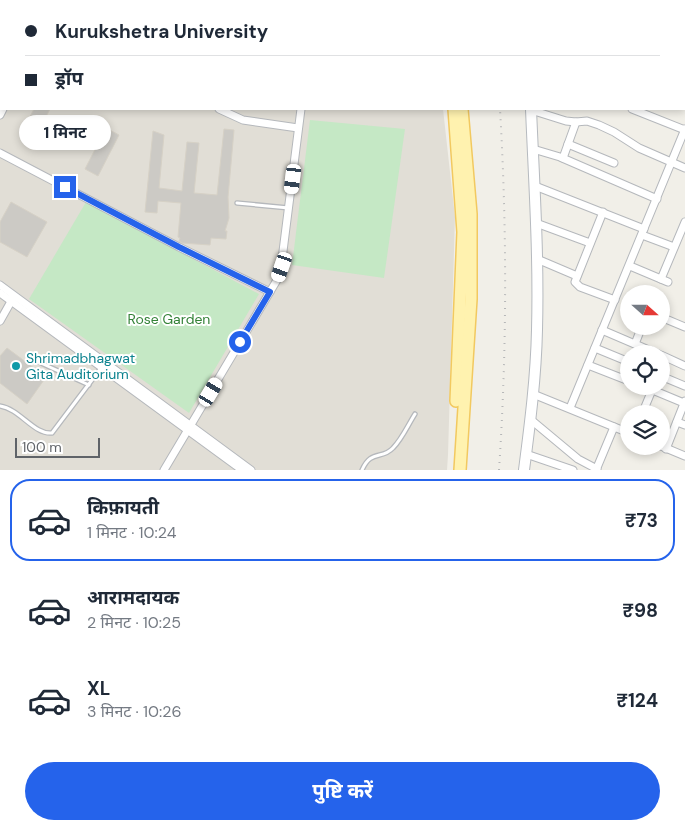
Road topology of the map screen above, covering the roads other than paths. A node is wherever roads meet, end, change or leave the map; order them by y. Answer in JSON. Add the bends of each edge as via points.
{"nodes":[{"id":1,"x":221,"y":110,"type":"edge"},
{"id":2,"x":300,"y":110,"type":"edge"},
{"id":3,"x":454,"y":110,"type":"edge"},
{"id":4,"x":462,"y":110,"type":"edge"},
{"id":5,"x":531,"y":110,"type":"edge"},
{"id":6,"x":534,"y":110,"type":"edge"},
{"id":7,"x":635,"y":110,"type":"edge"},
{"id":8,"x":576,"y":122,"type":"junction"},
{"id":9,"x":298,"y":128,"type":"junction"},
{"id":10,"x":685,"y":129,"type":"edge"},
{"id":11,"x":568,"y":144,"type":"junction"},
{"id":12,"x":533,"y":149,"type":"junction"},
{"id":13,"x":0,"y":153,"type":"edge"},
{"id":14,"x":562,"y":158,"type":"junction"},
{"id":15,"x":672,"y":161,"type":"junction"},
{"id":16,"x":614,"y":163,"type":"dead end"},
{"id":17,"x":685,"y":168,"type":"edge"},
{"id":18,"x":535,"y":186,"type":"junction"},
{"id":19,"x":657,"y":199,"type":"junction"},
{"id":20,"x":237,"y":203,"type":"dead end"},
{"id":21,"x":289,"y":208,"type":"junction"},
{"id":22,"x":603,"y":212,"type":"junction"},
{"id":23,"x":685,"y":222,"type":"edge"},
{"id":24,"x":536,"y":223,"type":"junction"},
{"id":25,"x":643,"y":232,"type":"junction"},
{"id":26,"x":590,"y":243,"type":"junction"},
{"id":27,"x":674,"y":248,"type":"junction"},
{"id":28,"x":537,"y":259,"type":"junction"},
{"id":29,"x":630,"y":266,"type":"junction"},
{"id":30,"x":577,"y":276,"type":"junction"},
{"id":31,"x":0,"y":285,"type":"edge"},
{"id":32,"x":270,"y":292,"type":"junction"},
{"id":33,"x":0,"y":293,"type":"edge"},
{"id":34,"x":13,"y":298,"type":"junction"},
{"id":35,"x":615,"y":300,"type":"junction"},
{"id":36,"x":0,"y":321,"type":"edge"},
{"id":37,"x":670,"y":321,"type":"edge"},
{"id":38,"x":685,"y":327,"type":"edge"},
{"id":39,"x":602,"y":330,"type":"junction"},
{"id":40,"x":638,"y":335,"type":"edge"},
{"id":41,"x":635,"y":344,"type":"joint"},
{"id":42,"x":595,"y":348,"type":"junction"},
{"id":43,"x":30,"y":358,"type":"dead end"},
{"id":44,"x":620,"y":358,"type":"edge"},
{"id":45,"x":670,"y":359,"type":"edge"},
{"id":46,"x":104,"y":365,"type":"junction"},
{"id":47,"x":588,"y":365,"type":"junction"},
{"id":48,"x":685,"y":366,"type":"edge"},
{"id":49,"x":620,"y":377,"type":"edge"},
{"id":50,"x":670,"y":380,"type":"edge"},
{"id":51,"x":89,"y":385,"type":"junction"},
{"id":52,"x":685,"y":386,"type":"edge"},
{"id":53,"x":533,"y":394,"type":"junction"},
{"id":54,"x":666,"y":395,"type":"edge"},
{"id":55,"x":685,"y":402,"type":"edge"},
{"id":56,"x":0,"y":406,"type":"edge"},
{"id":57,"x":570,"y":408,"type":"junction"},
{"id":58,"x":415,"y":414,"type":"dead end"},
{"id":59,"x":530,"y":419,"type":"junction"},
{"id":60,"x":677,"y":422,"type":"junction"},
{"id":61,"x":685,"y":425,"type":"edge"},
{"id":62,"x":614,"y":427,"type":"junction"},
{"id":63,"x":189,"y":428,"type":"junction"},
{"id":64,"x":620,"y":429,"type":"edge"},
{"id":65,"x":670,"y":435,"type":"edge"},
{"id":66,"x":670,"y":450,"type":"edge"},
{"id":67,"x":526,"y":454,"type":"junction"},
{"id":68,"x":685,"y":456,"type":"edge"},
{"id":69,"x":164,"y":470,"type":"edge"},
{"id":70,"x":242,"y":470,"type":"edge"},
{"id":71,"x":251,"y":470,"type":"edge"},
{"id":72,"x":362,"y":470,"type":"edge"},
{"id":73,"x":453,"y":470,"type":"edge"},
{"id":74,"x":460,"y":470,"type":"edge"},
{"id":75,"x":524,"y":470,"type":"edge"},
{"id":76,"x":573,"y":470,"type":"edge"},
{"id":77,"x":597,"y":470,"type":"edge"}],
"edges":[{"from":1,"to":9,"type":"street","via":[[243,120]]},
{"from":2,"to":9,"type":"street"},
{"from":3,"to":73,"type":"main road","via":[[463,232]]},
{"from":4,"to":74,"type":"main road","via":[[471,214],[471,299]]},
{"from":5,"to":12,"type":"street"},
{"from":6,"to":8,"type":"street"},
{"from":7,"to":10,"type":"street"},
{"from":8,"to":11,"type":"street"},
{"from":8,"to":15,"type":"street","via":[[600,125],[639,148]]},
{"from":9,"to":21,"type":"street"},
{"from":10,"to":15,"type":"street"},
{"from":11,"to":14,"type":"street"},
{"from":11,"to":16,"type":"street"},
{"from":12,"to":14,"type":"street"},
{"from":12,"to":18,"type":"street"},
{"from":13,"to":32,"type":"street"},
{"from":14,"to":19,"type":"street"},
{"from":15,"to":17,"type":"street"},
{"from":15,"to":19,"type":"street"},
{"from":18,"to":22,"type":"street"},
{"from":18,"to":24,"type":"street"},
{"from":19,"to":25,"type":"street"},
{"from":20,"to":21,"type":"lane"},
{"from":21,"to":32,"type":"street","via":[[282,267]]},
{"from":22,"to":25,"type":"street"},
{"from":22,"to":26,"type":"street"},
{"from":23,"to":27,"type":"street"},
{"from":24,"to":26,"type":"street"},
{"from":24,"to":28,"type":"street"},
{"from":25,"to":27,"type":"street"},
{"from":25,"to":29,"type":"street"},
{"from":26,"to":30,"type":"street"},
{"from":27,"to":29,"type":"street","via":[[664,280]]},
{"from":28,"to":30,"type":"street"},
{"from":28,"to":53,"type":"street"},
{"from":29,"to":35,"type":"street"},
{"from":30,"to":35,"type":"street","via":[[576,282],[580,287]]},
{"from":31,"to":34,"type":"street"},
{"from":32,"to":63,"type":"street"},
{"from":33,"to":34,"type":"street"},
{"from":34,"to":36,"type":"street"},
{"from":34,"to":46,"type":"street"},
{"from":35,"to":39,"type":"street"},
{"from":37,"to":38,"type":"street"},
{"from":39,"to":41,"type":"street"},
{"from":39,"to":42,"type":"street"},
{"from":40,"to":41,"type":"street"},
{"from":42,"to":44,"type":"street"},
{"from":42,"to":47,"type":"street"},
{"from":43,"to":51,"type":"lane"},
{"from":45,"to":48,"type":"street"},
{"from":46,"to":51,"type":"lane"},
{"from":46,"to":63,"type":"street"},
{"from":47,"to":49,"type":"street"},
{"from":47,"to":57,"type":"street"},
{"from":50,"to":52,"type":"street"},
{"from":51,"to":56,"type":"lane","via":[[52,433],[43,432],[16,412]]},
{"from":53,"to":57,"type":"street"},
{"from":53,"to":59,"type":"street"},
{"from":54,"to":55,"type":"street"},
{"from":55,"to":60,"type":"street"},
{"from":57,"to":62,"type":"street"},
{"from":58,"to":72,"type":"lane","via":[[392,450],[372,456]]},
{"from":59,"to":67,"type":"street"},
{"from":59,"to":77,"type":"street","via":[[578,459]]},
{"from":60,"to":61,"type":"street"},
{"from":60,"to":65,"type":"street"},
{"from":62,"to":64,"type":"street"},
{"from":62,"to":77,"type":"street"},
{"from":63,"to":69,"type":"street"},
{"from":63,"to":70,"type":"street"},
{"from":63,"to":71,"type":"street"},
{"from":66,"to":68,"type":"street"},
{"from":67,"to":75,"type":"street"},
{"from":67,"to":76,"type":"street"}]}
